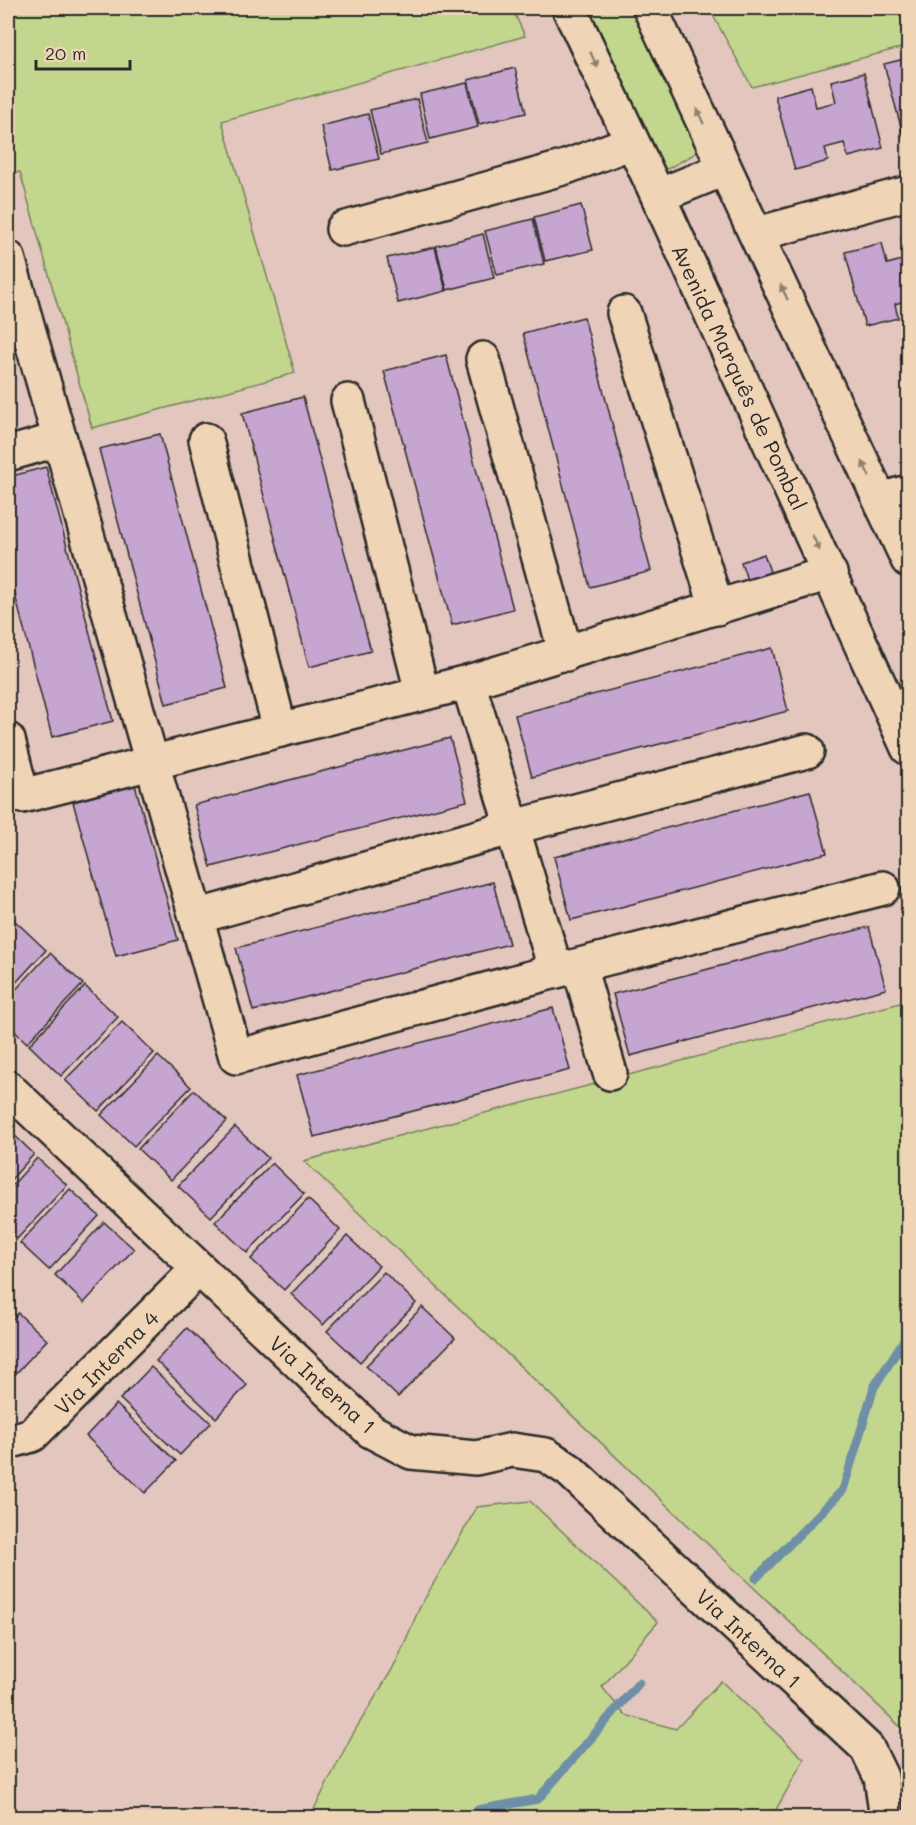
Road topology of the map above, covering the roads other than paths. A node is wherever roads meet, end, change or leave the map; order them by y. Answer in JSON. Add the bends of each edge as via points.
{"nodes":[{"id":1,"x":569,"y":8,"type":"edge"},
{"id":2,"x":650,"y":8,"type":"edge"},
{"id":3,"x":632,"y":142,"type":"junction"},
{"id":4,"x":724,"y":169,"type":"junction"},
{"id":5,"x":909,"y":193,"type":"edge"},
{"id":6,"x":658,"y":196,"type":"junction"},
{"id":7,"x":343,"y":229,"type":"dead end"},
{"id":8,"x":757,"y":234,"type":"junction"},
{"id":9,"x":8,"y":258,"type":"edge"},
{"id":10,"x":12,"y":292,"type":"edge"},
{"id":11,"x":624,"y":313,"type":"dead end"},
{"id":12,"x":483,"y":359,"type":"dead end"},
{"id":13,"x":348,"y":401,"type":"dead end"},
{"id":14,"x":60,"y":439,"type":"junction"},
{"id":15,"x":206,"y":440,"type":"dead end"},
{"id":16,"x":8,"y":454,"type":"edge"},
{"id":17,"x":895,"y":496,"type":"edge"},
{"id":18,"x":909,"y":560,"type":"edge"},
{"id":19,"x":830,"y":573,"type":"junction"},
{"id":20,"x":717,"y":608,"type":"junction"},
{"id":21,"x":566,"y":654,"type":"junction"},
{"id":22,"x":468,"y":682,"type":"junction"},
{"id":23,"x":422,"y":692,"type":"junction"},
{"id":24,"x":280,"y":730,"type":"junction"},
{"id":25,"x":8,"y":740,"type":"edge"},
{"id":26,"x":909,"y":748,"type":"edge"},
{"id":27,"x":807,"y":751,"type":"dead end"},
{"id":28,"x":152,"y":761,"type":"junction"},
{"id":29,"x":513,"y":827,"type":"junction"},
{"id":30,"x":883,"y":888,"type":"dead end"},
{"id":31,"x":196,"y":917,"type":"junction"},
{"id":32,"x":567,"y":969,"type":"junction"},
{"id":33,"x":610,"y":1073,"type":"dead end"},
{"id":34,"x":8,"y":1088,"type":"edge"},
{"id":35,"x":197,"y":1270,"type":"junction"},
{"id":36,"x":8,"y":1442,"type":"edge"},
{"id":37,"x":887,"y":1818,"type":"edge"}],
"edges":[{"from":1,"to":3,"type":"street","name":"Avenida Marquês de Pombal","one_way":true},
{"from":4,"to":2,"type":"street","one_way":true},
{"from":3,"to":6,"type":"street","name":"Avenida Marquês de Pombal"},
{"from":3,"to":7,"type":"street","via":[[566,166]]},
{"from":4,"to":6,"type":"street"},
{"from":4,"to":8,"type":"street"},
{"from":5,"to":8,"type":"street"},
{"from":6,"to":19,"type":"street","name":"Avenida Marquês de Pombal","one_way":true},
{"from":17,"to":8,"type":"street","one_way":true},
{"from":9,"to":10,"type":"street"},
{"from":10,"to":14,"type":"street"},
{"from":11,"to":20,"type":"street"},
{"from":12,"to":21,"type":"street"},
{"from":13,"to":23,"type":"street"},
{"from":14,"to":16,"type":"street"},
{"from":14,"to":28,"type":"street"},
{"from":15,"to":24,"type":"street"},
{"from":17,"to":18,"type":"street"},
{"from":19,"to":20,"type":"street"},
{"from":19,"to":26,"type":"street","name":"Avenida Marquês de Pombal"},
{"from":20,"to":21,"type":"street"},
{"from":21,"to":22,"type":"street"},
{"from":22,"to":23,"type":"street"},
{"from":22,"to":29,"type":"street"},
{"from":23,"to":24,"type":"street"},
{"from":24,"to":28,"type":"street"},
{"from":25,"to":28,"type":"street","via":[[22,796]]},
{"from":27,"to":29,"type":"street"},
{"from":28,"to":31,"type":"street"},
{"from":29,"to":31,"type":"street"},
{"from":29,"to":32,"type":"street"},
{"from":30,"to":32,"type":"street"},
{"from":31,"to":32,"type":"street","via":[[236,1057]]},
{"from":32,"to":33,"type":"street"},
{"from":34,"to":35,"type":"street","name":"Via Interna 1"},
{"from":35,"to":36,"type":"street","name":"Via Interna 4","via":[[32,1435]]},
{"from":35,"to":37,"type":"street","name":"Via Interna 1","via":[[371,1431],[411,1452],[476,1458],[512,1450],[546,1455],[569,1470],[867,1748],[881,1777]]}]}
